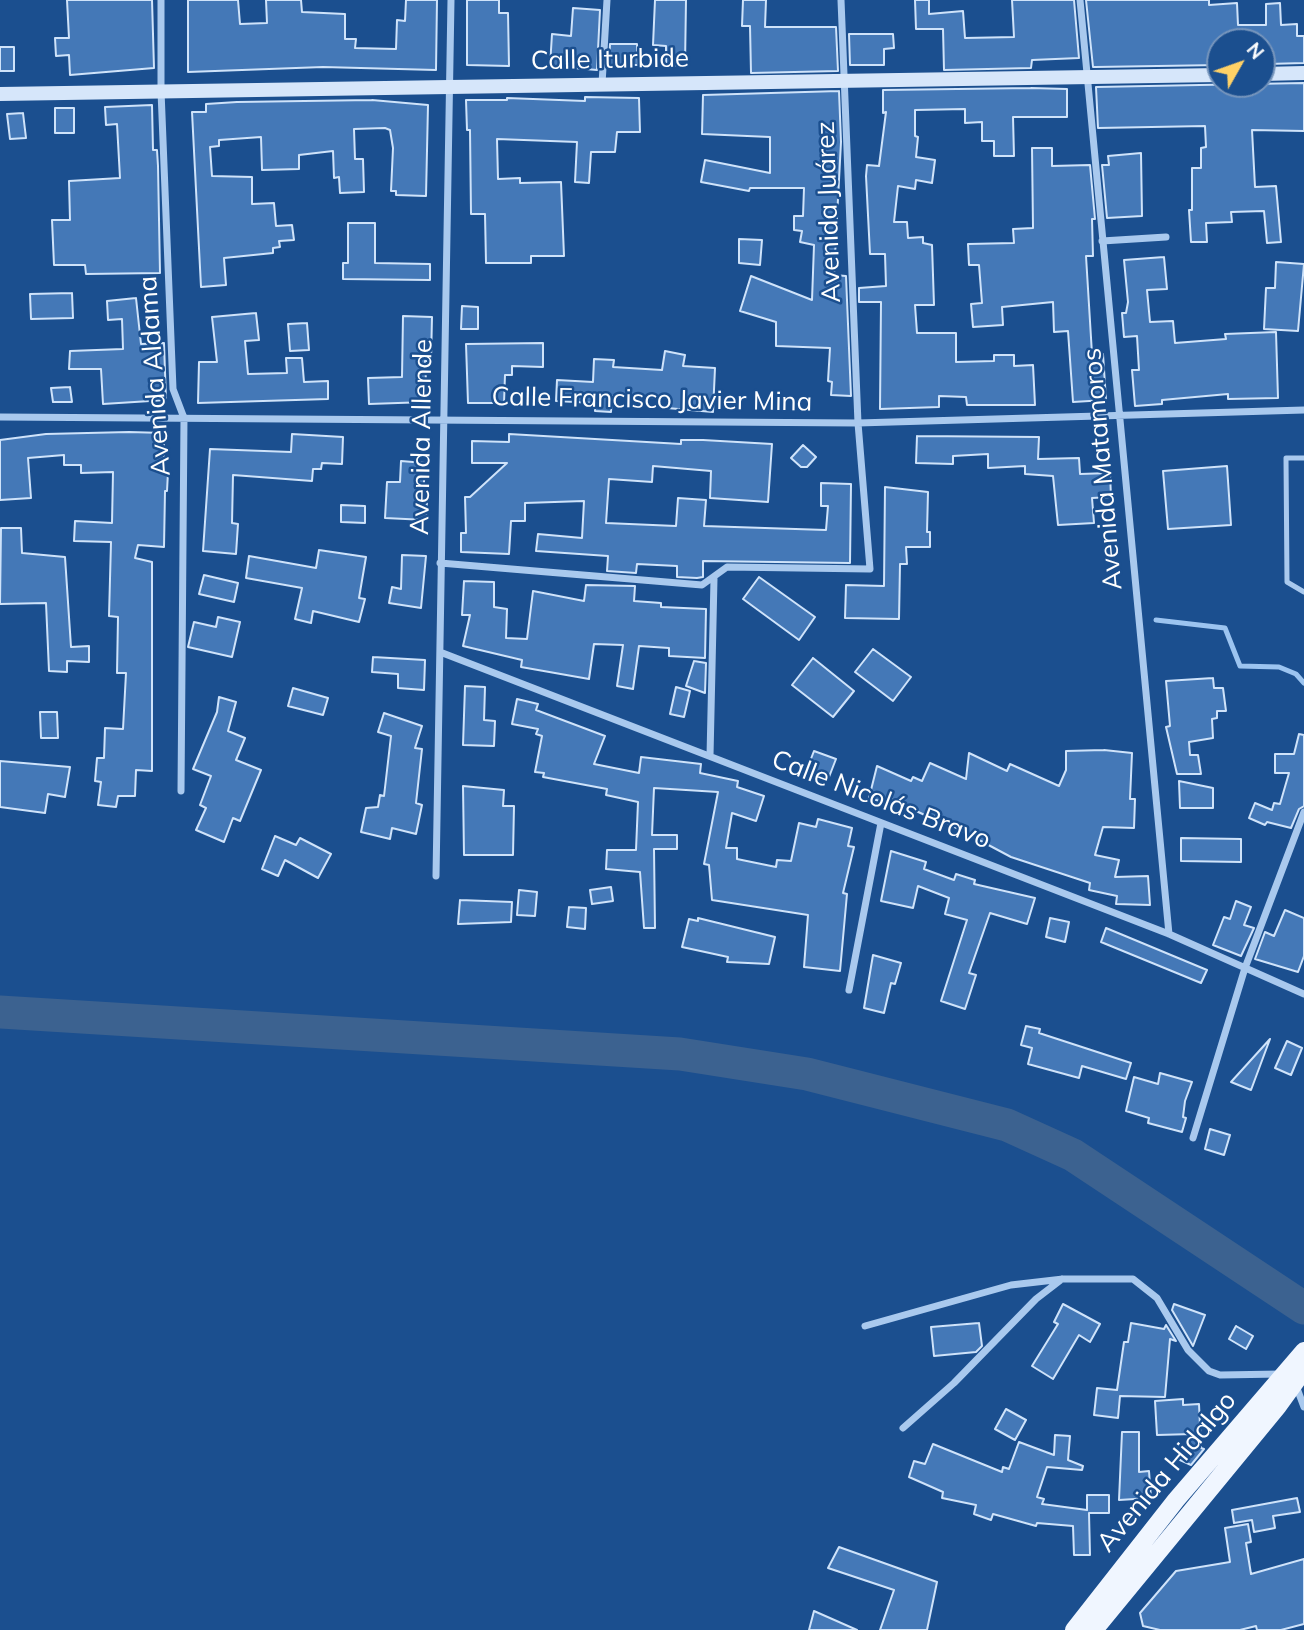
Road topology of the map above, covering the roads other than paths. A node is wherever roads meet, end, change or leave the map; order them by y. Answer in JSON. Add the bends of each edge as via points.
{"nodes":[{"id":1,"x":162,"y":0,"type":"edge"},
{"id":2,"x":451,"y":0,"type":"edge"},
{"id":3,"x":607,"y":0,"type":"edge"},
{"id":4,"x":841,"y":0,"type":"edge"},
{"id":5,"x":1080,"y":0,"type":"edge"},
{"id":6,"x":1276,"y":74,"type":"edge"},
{"id":7,"x":1304,"y":74,"type":"edge"},
{"id":8,"x":1206,"y":75,"type":"edge"},
{"id":9,"x":1086,"y":77,"type":"junction"},
{"id":10,"x":845,"y":81,"type":"junction"},
{"id":11,"x":602,"y":84,"type":"junction"},
{"id":12,"x":449,"y":87,"type":"junction"},
{"id":13,"x":161,"y":91,"type":"junction"},
{"id":14,"x":0,"y":94,"type":"edge"},
{"id":15,"x":1166,"y":237,"type":"dead end"},
{"id":16,"x":1102,"y":241,"type":"junction"},
{"id":17,"x":1304,"y":410,"type":"edge"},
{"id":18,"x":0,"y":417,"type":"edge"},
{"id":19,"x":1119,"y":417,"type":"junction"},
{"id":20,"x":184,"y":418,"type":"junction"},
{"id":21,"x":443,"y":419,"type":"junction"},
{"id":22,"x":858,"y":423,"type":"junction"},
{"id":23,"x":1304,"y":458,"type":"edge"},
{"id":24,"x":440,"y":563,"type":"junction"},
{"id":25,"x":714,"y":579,"type":"junction"},
{"id":26,"x":1304,"y":592,"type":"edge"},
{"id":27,"x":440,"y":652,"type":"junction"},
{"id":28,"x":710,"y":757,"type":"junction"},
{"id":29,"x":181,"y":791,"type":"dead end"},
{"id":30,"x":1304,"y":812,"type":"edge"},
{"id":31,"x":881,"y":823,"type":"junction"},
{"id":32,"x":436,"y":876,"type":"dead end"},
{"id":33,"x":1169,"y":934,"type":"junction"},
{"id":34,"x":1245,"y":968,"type":"junction"},
{"id":35,"x":849,"y":990,"type":"dead end"},
{"id":36,"x":1304,"y":994,"type":"edge"},
{"id":37,"x":1193,"y":1138,"type":"dead end"},
{"id":38,"x":1063,"y":1279,"type":"junction"},
{"id":39,"x":865,"y":1325,"type":"dead end"},
{"id":40,"x":1298,"y":1366,"type":"edge"},
{"id":41,"x":1304,"y":1407,"type":"edge"},
{"id":42,"x":903,"y":1428,"type":"dead end"},
{"id":43,"x":1074,"y":1630,"type":"edge"},
{"id":44,"x":1094,"y":1630,"type":"edge"}],
"edges":[{"from":1,"to":13,"type":"street","name":"Avenida Aldama"},
{"from":2,"to":12,"type":"street","name":"Avenida Allende"},
{"from":3,"to":11,"type":"street"},
{"from":4,"to":10,"type":"street","name":"Avenida Juárez"},
{"from":5,"to":9,"type":"street","name":"Avenida Matamoros"},
{"from":6,"to":7,"type":"street"},
{"from":8,"to":9,"type":"street","name":"Calle Iturbide"},
{"from":9,"to":10,"type":"street","name":"Calle Iturbide"},
{"from":9,"to":16,"type":"street","name":"Avenida Matamoros"},
{"from":10,"to":11,"type":"street","name":"Calle Iturbide"},
{"from":10,"to":22,"type":"street","name":"Avenida Juárez"},
{"from":11,"to":12,"type":"street","name":"Calle Iturbide"},
{"from":12,"to":13,"type":"street","name":"Calle Iturbide"},
{"from":12,"to":21,"type":"street","name":"Avenida Allende"},
{"from":13,"to":14,"type":"street","name":"Calle Iturbide"},
{"from":13,"to":20,"type":"street","name":"Avenida Aldama","via":[[173,389]]},
{"from":15,"to":16,"type":"street"},
{"from":16,"to":19,"type":"street","name":"Avenida Matamoros"},
{"from":17,"to":19,"type":"street","name":"Calle Francisco Javier Mina"},
{"from":18,"to":20,"type":"street","name":"Calle Francisco Javier Mina"},
{"from":19,"to":22,"type":"street","name":"Calle Francisco Javier Mina"},
{"from":19,"to":33,"type":"street","name":"Avenida Matamoros"},
{"from":20,"to":21,"type":"street","name":"Calle Francisco Javier Mina"},
{"from":20,"to":29,"type":"street","name":"Avenida Aldama"},
{"from":21,"to":22,"type":"street","name":"Calle Francisco Javier Mina"},
{"from":21,"to":24,"type":"street","name":"Avenida Allende"},
{"from":22,"to":25,"type":"street","name":"Avenida Juárez","via":[[870,569],[727,568]]},
{"from":23,"to":26,"type":"lane","via":[[1286,458],[1287,582]]},
{"from":24,"to":25,"type":"street","via":[[702,585]]},
{"from":24,"to":27,"type":"street","name":"Avenida Allende"},
{"from":25,"to":28,"type":"street"},
{"from":27,"to":28,"type":"street","name":"Calle Nicolás Bravo"},
{"from":27,"to":32,"type":"street","name":"Avenida Allende"},
{"from":28,"to":31,"type":"street","name":"Calle Nicolás Bravo"},
{"from":30,"to":34,"type":"street"},
{"from":31,"to":33,"type":"street","name":"Calle Nicolás Bravo"},
{"from":31,"to":35,"type":"street"},
{"from":33,"to":34,"type":"street","name":"Calle Nicolás Bravo"},
{"from":34,"to":36,"type":"street","name":"Calle Nicolás Bravo"},
{"from":34,"to":37,"type":"street"},
{"from":38,"to":39,"type":"street","via":[[1011,1285]]},
{"from":38,"to":40,"type":"street","via":[[1133,1279],[1157,1298],[1188,1350],[1220,1376]]},
{"from":38,"to":42,"type":"street","via":[[1036,1298]]},
{"from":40,"to":41,"type":"street"},
{"from":40,"to":43,"type":"main road","name":"Avenida Hidalgo","via":[[1176,1500]]},
{"from":40,"to":44,"type":"main road","name":"Avenida Hidalgo","via":[[1278,1406]]}]}
